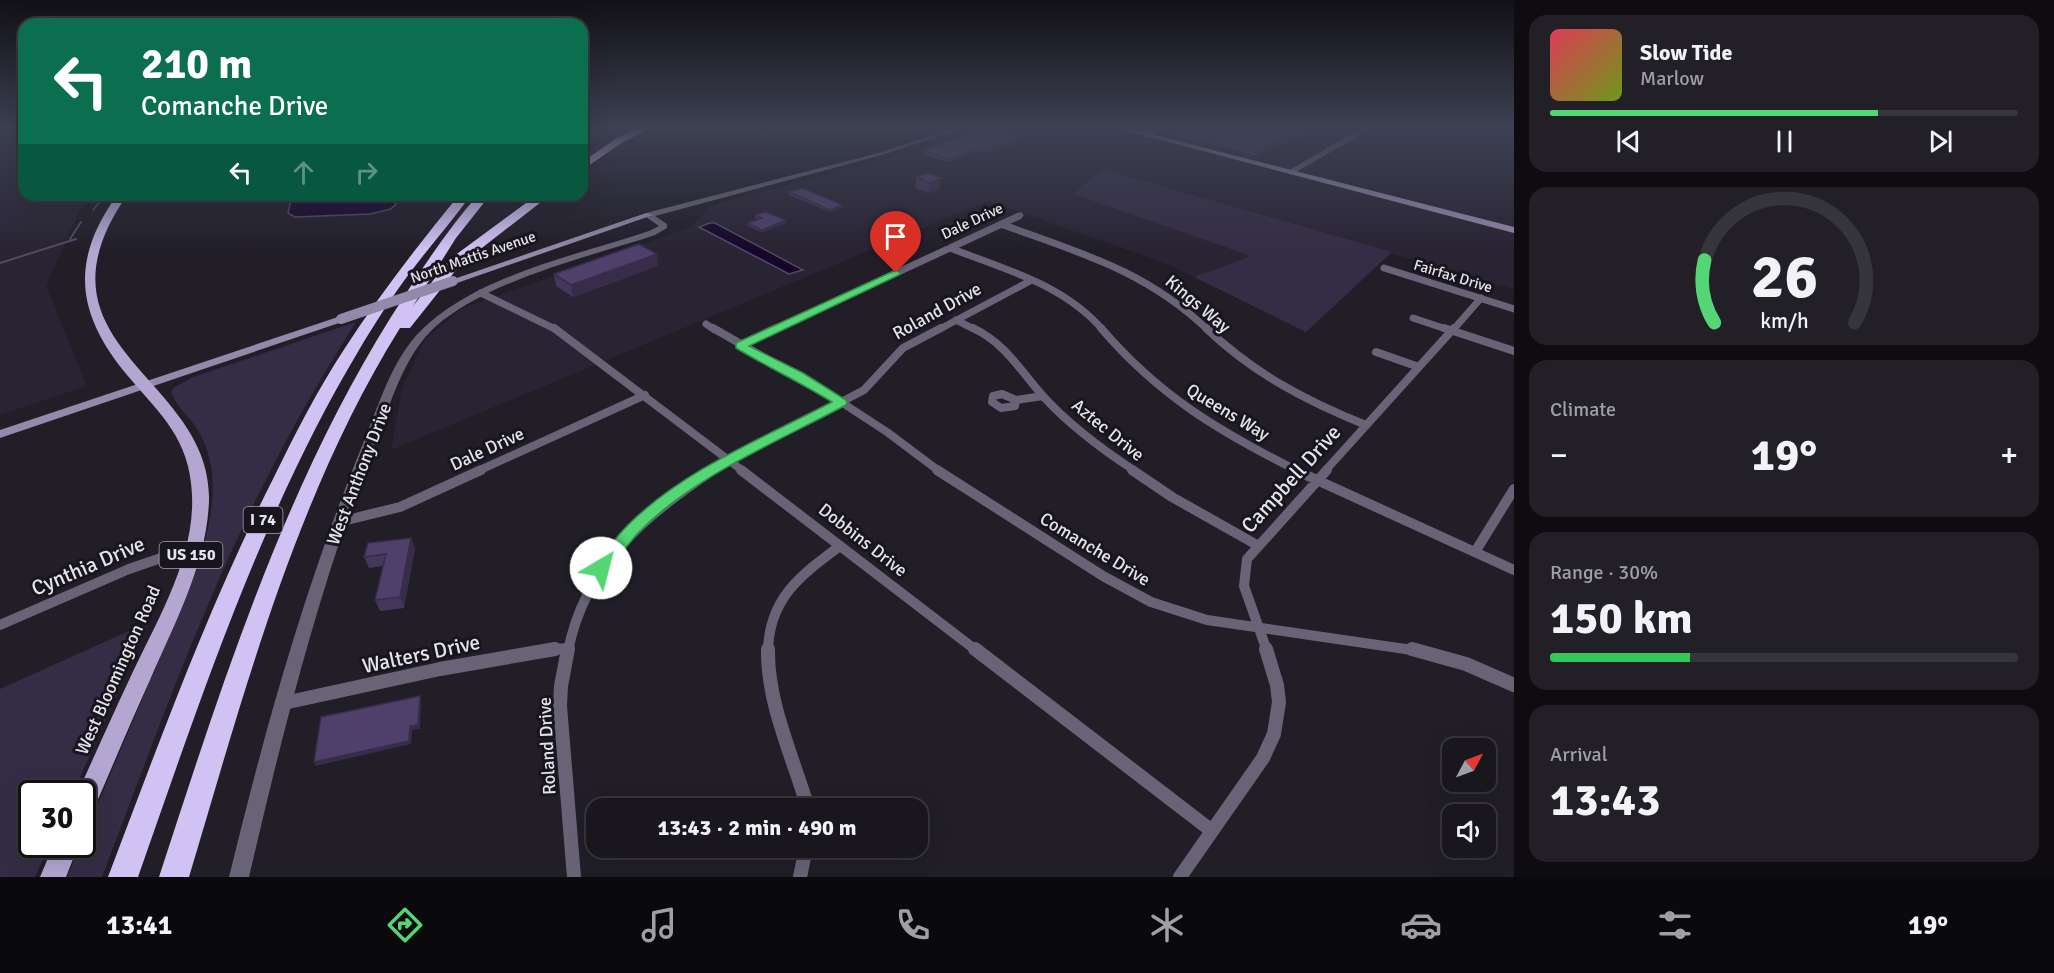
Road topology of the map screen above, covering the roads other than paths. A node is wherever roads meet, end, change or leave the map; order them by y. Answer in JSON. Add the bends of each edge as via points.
{"nodes":[{"id":1,"x":822,"y":169,"type":"edge"},
{"id":2,"x":1279,"y":169,"type":"edge"},
{"id":3,"x":1296,"y":169,"type":"edge"},
{"id":4,"x":1291,"y":172,"type":"junction"},
{"id":5,"x":118,"y":201,"type":"edge"},
{"id":6,"x":460,"y":201,"type":"edge"},
{"id":7,"x":479,"y":201,"type":"edge"},
{"id":8,"x":536,"y":201,"type":"edge"},
{"id":9,"x":671,"y":208,"type":"junction"},
{"id":10,"x":649,"y":215,"type":"junction"},
{"id":11,"x":1021,"y":215,"type":"dead end"},
{"id":12,"x":1001,"y":224,"type":"junction"},
{"id":13,"x":664,"y":226,"type":"junction"},
{"id":14,"x":1514,"y":230,"type":"edge"},
{"id":15,"x":950,"y":248,"type":"junction"},
{"id":16,"x":1384,"y":268,"type":"dead end"},
{"id":17,"x":1030,"y":281,"type":"junction"},
{"id":18,"x":482,"y":293,"type":"junction"},
{"id":19,"x":1481,"y":298,"type":"junction"},
{"id":20,"x":1514,"y":309,"type":"edge"},
{"id":21,"x":1413,"y":318,"type":"dead end"},
{"id":22,"x":956,"y":320,"type":"junction"},
{"id":23,"x":706,"y":324,"type":"dead end"},
{"id":24,"x":1452,"y":331,"type":"junction"},
{"id":25,"x":740,"y":345,"type":"junction"},
{"id":26,"x":1514,"y":351,"type":"edge"},
{"id":27,"x":1376,"y":352,"type":"dead end"},
{"id":28,"x":1419,"y":367,"type":"junction"},
{"id":29,"x":363,"y":375,"type":"junction"},
{"id":30,"x":144,"y":386,"type":"junction"},
{"id":31,"x":645,"y":395,"type":"junction"},
{"id":32,"x":1043,"y":396,"type":"junction"},
{"id":33,"x":1016,"y":400,"type":"dead end"},
{"id":34,"x":841,"y":402,"type":"junction"},
{"id":35,"x":1366,"y":425,"type":"junction"},
{"id":36,"x":0,"y":434,"type":"edge"},
{"id":37,"x":731,"y":461,"type":"junction"},
{"id":38,"x":1317,"y":480,"type":"junction"},
{"id":39,"x":1514,"y":489,"type":"edge"},
{"id":40,"x":339,"y":522,"type":"junction"},
{"id":41,"x":1257,"y":545,"type":"junction"},
{"id":42,"x":840,"y":546,"type":"junction"},
{"id":43,"x":193,"y":547,"type":"junction"},
{"id":44,"x":1475,"y":552,"type":"junction"},
{"id":45,"x":1514,"y":570,"type":"edge"},
{"id":46,"x":0,"y":625,"type":"edge"},
{"id":47,"x":1258,"y":628,"type":"junction"},
{"id":48,"x":567,"y":648,"type":"junction"},
{"id":49,"x":1514,"y":685,"type":"edge"},
{"id":50,"x":284,"y":703,"type":"junction"},
{"id":51,"x":95,"y":780,"type":"edge"},
{"id":52,"x":805,"y":798,"type":"edge"},
{"id":53,"x":1212,"y":831,"type":"junction"},
{"id":54,"x":61,"y":858,"type":"edge"},
{"id":55,"x":804,"y":858,"type":"edge"},
{"id":56,"x":53,"y":877,"type":"edge"},
{"id":57,"x":123,"y":877,"type":"edge"},
{"id":58,"x":174,"y":877,"type":"edge"},
{"id":59,"x":239,"y":877,"type":"edge"},
{"id":60,"x":574,"y":877,"type":"edge"},
{"id":61,"x":800,"y":877,"type":"edge"},
{"id":62,"x":1180,"y":877,"type":"edge"}],
"edges":[{"from":1,"to":9,"type":"street","name":"North Mattis Avenue"},
{"from":2,"to":4,"type":"main road"},
{"from":3,"to":4,"type":"street"},
{"from":4,"to":14,"type":"main road"},
{"from":5,"to":30,"type":"main road","name":"West Bloomington Road","number":"US 150","via":[[98,233],[91,254],[89,281],[103,328],[128,369]]},
{"from":6,"to":57,"type":"highway","number":"I 74","via":[[371,318],[289,466],[224,609]]},
{"from":7,"to":29,"type":"highway","number":"I 74","via":[[441,248]]},
{"from":8,"to":29,"type":"highway","via":[[455,262]]},
{"from":9,"to":10,"type":"street","name":"North Mattis Avenue"},
{"from":9,"to":13,"type":"street"},
{"from":10,"to":13,"type":"street"},
{"from":10,"to":30,"type":"main road","name":"North Mattis Avenue","bridge":true},
{"from":11,"to":12,"type":"street","name":"Dale Drive"},
{"from":12,"to":15,"type":"street","name":"Dale Drive"},
{"from":12,"to":35,"type":"street","name":"Kings Way","via":[[1147,283],[1185,308],[1259,372],[1305,399]]},
{"from":13,"to":18,"type":"street","name":"West Anthony Drive"},
{"from":15,"to":17,"type":"street","name":"Queens Way"},
{"from":15,"to":25,"type":"street","name":"Dale Drive"},
{"from":16,"to":19,"type":"street","name":"Fairfax Drive"},
{"from":17,"to":22,"type":"street","name":"Roland Drive"},
{"from":17,"to":38,"type":"street","name":"Queens Way","via":[[1082,308],[1138,369],[1193,413]]},
{"from":18,"to":31,"type":"street","name":"Dobbins Drive","via":[[558,330]]},
{"from":18,"to":40,"type":"street","name":"West Anthony Drive","via":[[432,326],[406,357]]},
{"from":19,"to":20,"type":"street","name":"Fairfax Drive"},
{"from":19,"to":24,"type":"street","name":"Campbell Drive"},
{"from":21,"to":24,"type":"street"},
{"from":22,"to":32,"type":"street","name":"Aztec Drive","via":[[1004,348]]},
{"from":22,"to":34,"type":"street","name":"Roland Drive","via":[[903,348],[875,382]]},
{"from":23,"to":25,"type":"street","name":"Comanche Drive"},
{"from":24,"to":26,"type":"street"},
{"from":24,"to":28,"type":"street","name":"Campbell Drive"},
{"from":25,"to":34,"type":"street","name":"Comanche Drive"},
{"from":27,"to":28,"type":"street"},
{"from":28,"to":35,"type":"street","name":"Campbell Drive"},
{"from":29,"to":58,"type":"highway","number":"I 74","via":[[280,562]]},
{"from":30,"to":36,"type":"main road","name":"North Mattis Avenue"},
{"from":30,"to":43,"type":"main road","name":"West Bloomington Road","number":"US 150","via":[[175,419],[195,458],[200,512]]},
{"from":31,"to":37,"type":"street","name":"Dobbins Drive"},
{"from":31,"to":40,"type":"street","name":"Dale Drive","via":[[400,507]]},
{"from":32,"to":33,"type":"street"},
{"from":32,"to":41,"type":"street","name":"Aztec Drive","via":[[1136,474]]},
{"from":34,"to":37,"type":"street","name":"Roland Drive"},
{"from":34,"to":47,"type":"street","name":"Comanche Drive","via":[[924,462],[1126,589],[1194,617]]},
{"from":35,"to":38,"type":"street","name":"Campbell Drive"},
{"from":37,"to":42,"type":"street","name":"Dobbins Drive"},
{"from":37,"to":48,"type":"street","name":"Roland Drive","via":[[672,496],[618,545],[585,595]]},
{"from":38,"to":41,"type":"street","name":"Campbell Drive"},
{"from":38,"to":44,"type":"street","name":"Queens Way"},
{"from":39,"to":44,"type":"street"},
{"from":40,"to":50,"type":"street","name":"West Anthony Drive"},
{"from":41,"to":47,"type":"street","name":"Campbell Drive","via":[[1247,559],[1244,573],[1247,600]]},
{"from":42,"to":52,"type":"street","via":[[814,562],[787,588],[767,635],[771,685]]},
{"from":42,"to":53,"type":"street","name":"Dobbins Drive"},
{"from":43,"to":46,"type":"street","name":"Cynthia Drive","via":[[129,569]]},
{"from":43,"to":51,"type":"main road","name":"West Bloomington Road","number":"US 150","via":[[175,600]]},
{"from":44,"to":45,"type":"street","name":"Queens Way"},
{"from":47,"to":49,"type":"street","name":"Comanche Drive","via":[[1416,650],[1466,664]]},
{"from":47,"to":53,"type":"street","name":"Campbell Drive","via":[[1275,683],[1278,720],[1263,758]]},
{"from":48,"to":50,"type":"street","name":"Walters Drive","via":[[440,669]]},
{"from":48,"to":60,"type":"street","name":"Roland Drive","via":[[561,719]]},
{"from":50,"to":59,"type":"street","name":"West Anthony Drive"},
{"from":53,"to":62,"type":"street","name":"Campbell Drive"},
{"from":54,"to":56,"type":"main road"},
{"from":55,"to":61,"type":"street"}]}
